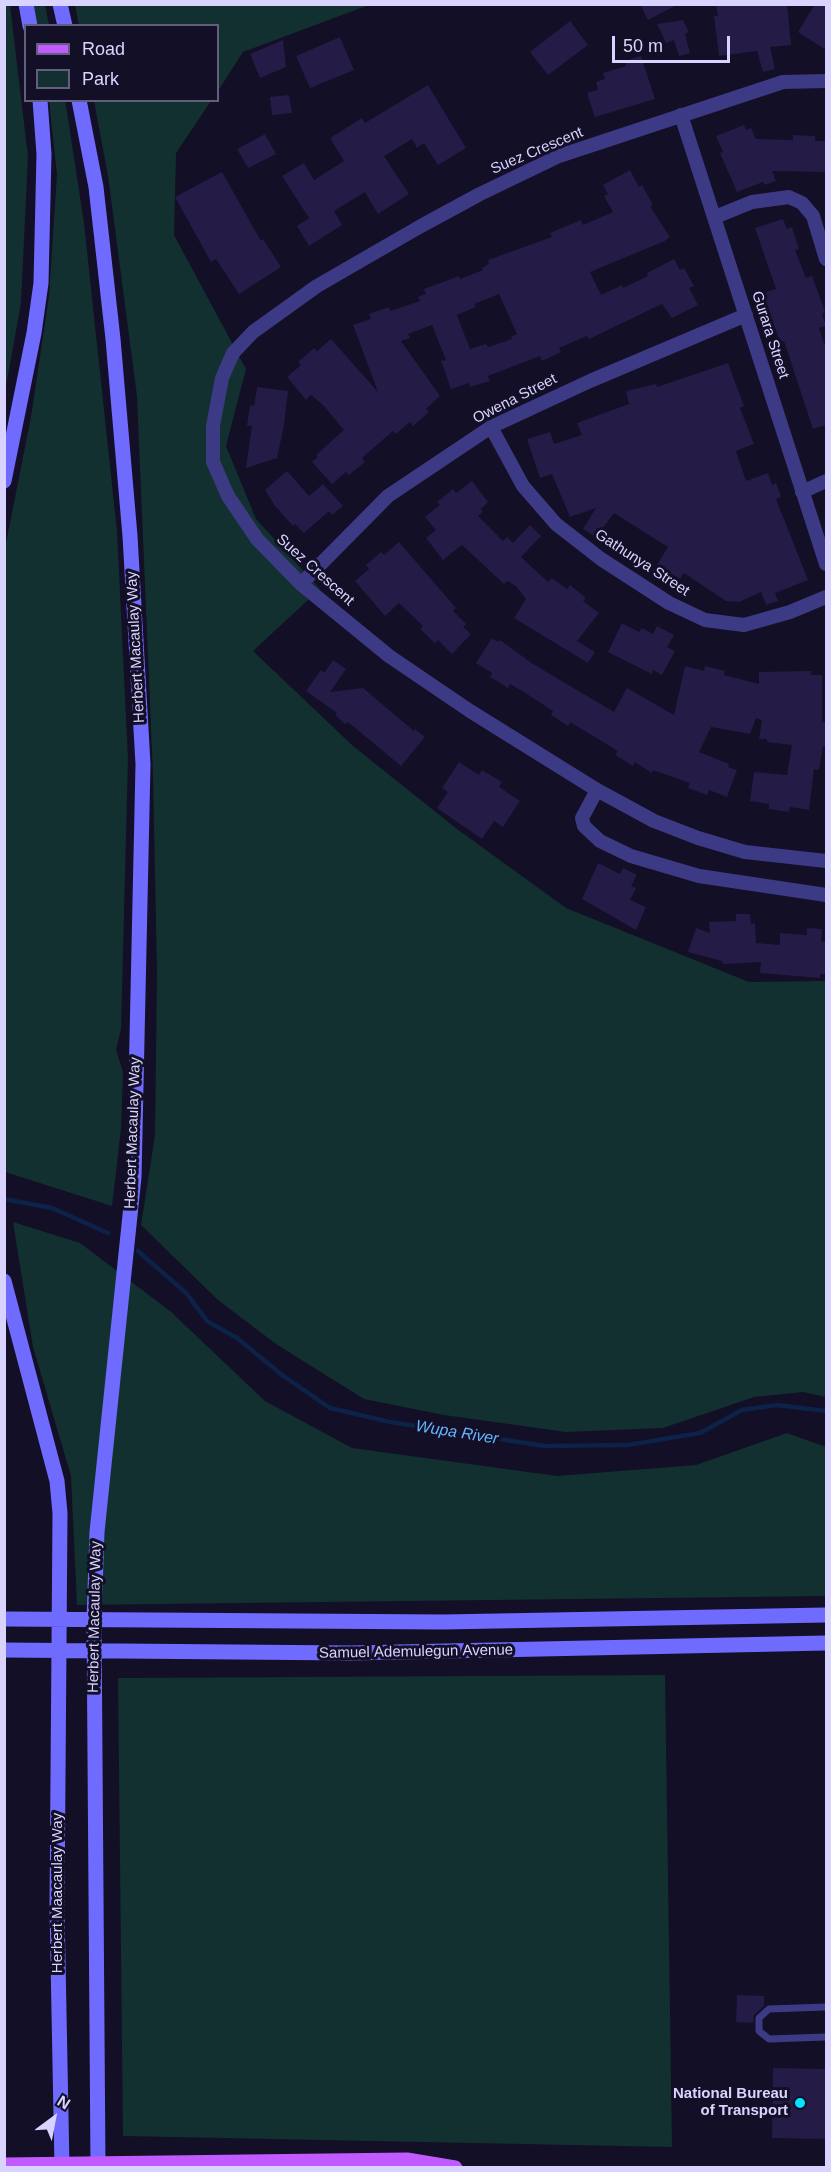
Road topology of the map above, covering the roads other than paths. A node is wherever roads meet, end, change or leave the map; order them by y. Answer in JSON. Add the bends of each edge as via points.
{"nodes":[{"id":1,"x":26,"y":4,"type":"edge"},
{"id":2,"x":60,"y":4,"type":"edge"},
{"id":3,"x":30,"y":24,"type":"edge"},
{"id":4,"x":65,"y":24,"type":"edge"},
{"id":5,"x":826,"y":81,"type":"edge"},
{"id":6,"x":40,"y":102,"type":"edge"},
{"id":7,"x":79,"y":102,"type":"edge"},
{"id":8,"x":681,"y":115,"type":"junction"},
{"id":9,"x":715,"y":217,"type":"junction"},
{"id":10,"x":826,"y":259,"type":"edge"},
{"id":11,"x":746,"y":315,"type":"junction"},
{"id":12,"x":491,"y":427,"type":"junction"},
{"id":13,"x":4,"y":481,"type":"edge"},
{"id":14,"x":826,"y":481,"type":"edge"},
{"id":15,"x":802,"y":492,"type":"junction"},
{"id":16,"x":826,"y":564,"type":"edge"},
{"id":17,"x":301,"y":584,"type":"junction"},
{"id":18,"x":826,"y":597,"type":"edge"},
{"id":19,"x":597,"y":790,"type":"junction"},
{"id":20,"x":826,"y":861,"type":"edge"},
{"id":21,"x":826,"y":895,"type":"edge"},
{"id":22,"x":4,"y":1281,"type":"edge"},
{"id":23,"x":826,"y":1615,"type":"edge"},
{"id":24,"x":61,"y":1618,"type":"junction"},
{"id":25,"x":4,"y":1619,"type":"edge"},
{"id":26,"x":94,"y":1619,"type":"junction"},
{"id":27,"x":826,"y":1643,"type":"edge"},
{"id":28,"x":4,"y":1650,"type":"edge"},
{"id":29,"x":60,"y":1651,"type":"junction"},
{"id":30,"x":93,"y":1652,"type":"junction"},
{"id":31,"x":826,"y":2007,"type":"edge"},
{"id":32,"x":826,"y":2037,"type":"edge"},
{"id":33,"x":4,"y":2165,"type":"edge"},
{"id":34,"x":62,"y":2166,"type":"edge"},
{"id":35,"x":98,"y":2167,"type":"edge"},
{"id":36,"x":455,"y":2168,"type":"edge"}],
"edges":[{"from":1,"to":3,"type":"main road"},
{"from":2,"to":4,"type":"main road"},
{"from":5,"to":8,"type":"street","name":"Suez Crescent","via":[[783,82]]},
{"from":6,"to":13,"type":"main road","via":[[44,154],[40,283],[34,333]]},
{"from":7,"to":26,"type":"main road","name":"Herbert Macaulay Way","via":[[98,211],[130,536],[142,764],[134,1177],[97,1532]]},
{"from":8,"to":9,"type":"street","name":"Gurara Street"},
{"from":8,"to":17,"type":"street","name":"Suez Crescent","via":[[559,156],[480,194],[317,286],[253,332],[233,353],[215,403],[213,462],[228,496],[257,539]]},
{"from":9,"to":10,"type":"street","via":[[752,202],[789,197],[802,203],[813,216]]},
{"from":9,"to":11,"type":"street","name":"Gurara Street"},
{"from":11,"to":12,"type":"street","name":"Owena Street"},
{"from":11,"to":15,"type":"street","name":"Gurara Street"},
{"from":12,"to":17,"type":"street","name":"Owena Street","via":[[388,496]]},
{"from":12,"to":18,"type":"street","name":"Gathunya Street","via":[[523,486],[556,525],[601,559],[678,607],[705,620],[744,625]]},
{"from":14,"to":15,"type":"street"},
{"from":15,"to":16,"type":"street","name":"Gurara Street"},
{"from":17,"to":19,"type":"street","name":"Suez Crescent","via":[[389,656]]},
{"from":19,"to":20,"type":"street","name":"Suez Crescent","via":[[654,821],[698,838],[745,852]]},
{"from":19,"to":21,"type":"street","via":[[582,818],[584,826],[600,841],[631,856],[699,876]]},
{"from":22,"to":24,"type":"main road","via":[[57,1481],[62,1549]]},
{"from":23,"to":26,"type":"main road","name":"Samuel Ademulegun Avenue","via":[[443,1622]]},
{"from":24,"to":25,"type":"main road","name":"Samuel Ademulegun Avenue"},
{"from":24,"to":26,"type":"main road","name":"Samuel Ademulegun Avenue"},
{"from":24,"to":29,"type":"main road","name":"Herbert Maacaulay Way"},
{"from":26,"to":30,"type":"main road","name":"Herbert Macaulay Way"},
{"from":27,"to":30,"type":"main road","name":"Samuel Ademulegun Avenue","via":[[351,1653]]},
{"from":28,"to":29,"type":"main road","name":"Samuel Ademulegun Avenue"},
{"from":29,"to":30,"type":"main road","name":"Samuel Ademulegun Avenue"},
{"from":29,"to":34,"type":"main road","name":"Herbert Maacaulay Way","via":[[57,1908]]},
{"from":30,"to":35,"type":"main road","name":"Herbert Macaulay Way"},
{"from":31,"to":32,"type":"lane","via":[[769,2009],[759,2018],[759,2031],[769,2039]]},
{"from":33,"to":34,"type":"main road"},
{"from":34,"to":35,"type":"main road"},
{"from":35,"to":36,"type":"main road","via":[[367,2160],[432,2162]]}]}
